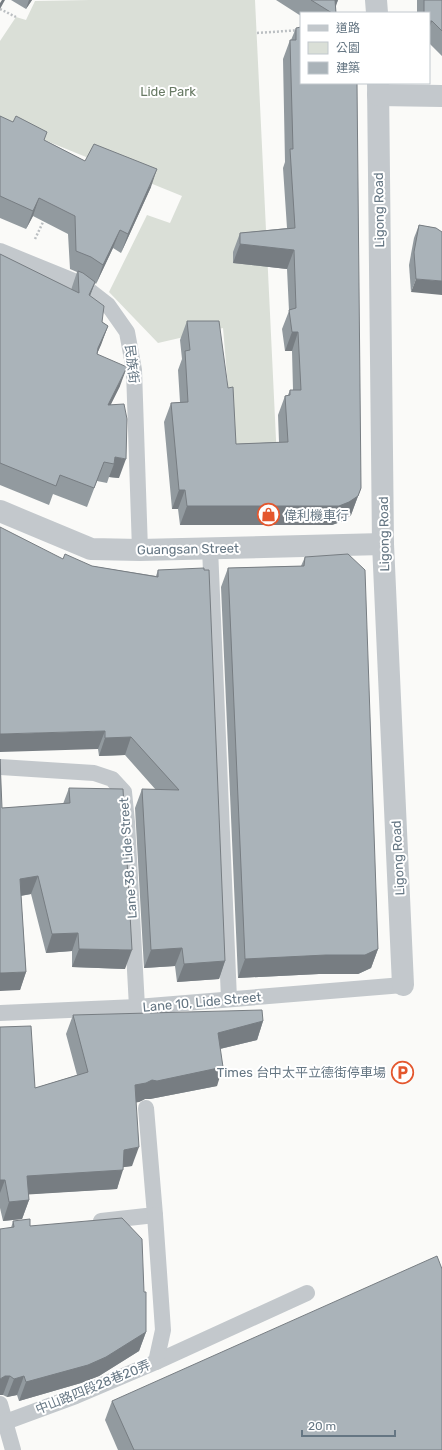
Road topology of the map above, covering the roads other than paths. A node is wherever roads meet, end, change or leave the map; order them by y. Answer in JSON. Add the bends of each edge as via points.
{"nodes":[{"id":1,"x":376,"y":0,"type":"edge"},
{"id":2,"x":377,"y":12,"type":"edge"},
{"id":3,"x":378,"y":89,"type":"edge"},
{"id":4,"x":442,"y":96,"type":"edge"},
{"id":5,"x":0,"y":250,"type":"edge"},
{"id":6,"x":0,"y":511,"type":"edge"},
{"id":7,"x":383,"y":544,"type":"junction"},
{"id":8,"x":210,"y":548,"type":"junction"},
{"id":9,"x":140,"y":550,"type":"junction"},
{"id":10,"x":0,"y":767,"type":"edge"},
{"id":11,"x":403,"y":985,"type":"joint"},
{"id":12,"x":229,"y":999,"type":"junction"},
{"id":13,"x":137,"y":1007,"type":"junction"},
{"id":14,"x":0,"y":1013,"type":"edge"},
{"id":15,"x":146,"y":1108,"type":"dead end"},
{"id":16,"x":155,"y":1215,"type":"junction"},
{"id":17,"x":85,"y":1222,"type":"edge"},
{"id":18,"x":307,"y":1293,"type":"dead end"},
{"id":19,"x":156,"y":1362,"type":"junction"},
{"id":20,"x":0,"y":1404,"type":"edge"},
{"id":21,"x":2,"y":1423,"type":"edge"},
{"id":22,"x":13,"y":1450,"type":"edge"}],
"edges":[{"from":1,"to":2,"type":"street"},
{"from":3,"to":4,"type":"street"},
{"from":3,"to":7,"type":"street","name":"Ligong Road"},
{"from":5,"to":9,"type":"lane","name":"民族街","via":[[81,284],[108,305],[127,332],[134,370]]},
{"from":6,"to":9,"type":"street","name":"Guangsan Street","via":[[91,549]]},
{"from":7,"to":8,"type":"street","name":"Guangsan Street"},
{"from":7,"to":11,"type":"street","name":"Ligong Road"},
{"from":8,"to":9,"type":"street","name":"Guangsan Street"},
{"from":8,"to":12,"type":"lane"},
{"from":10,"to":13,"type":"lane","name":"Lane 38, Lide Street","via":[[94,773],[112,779],[124,792]]},
{"from":11,"to":12,"type":"lane","name":"Lane 10, Lide Street"},
{"from":12,"to":13,"type":"lane","name":"Lane 10, Lide Street"},
{"from":13,"to":14,"type":"lane","name":"Lane 10, Lide Street"},
{"from":15,"to":16,"type":"lane","name":"中山路四段28巷20弄"},
{"from":16,"to":17,"type":"lane"},
{"from":16,"to":19,"type":"lane","name":"中山路四段28巷20弄","via":[[163,1330]]},
{"from":18,"to":19,"type":"lane"},
{"from":19,"to":21,"type":"lane","name":"中山路四段28巷20弄","via":[[76,1396]]},
{"from":20,"to":21,"type":"lane"},
{"from":21,"to":22,"type":"lane"}]}
